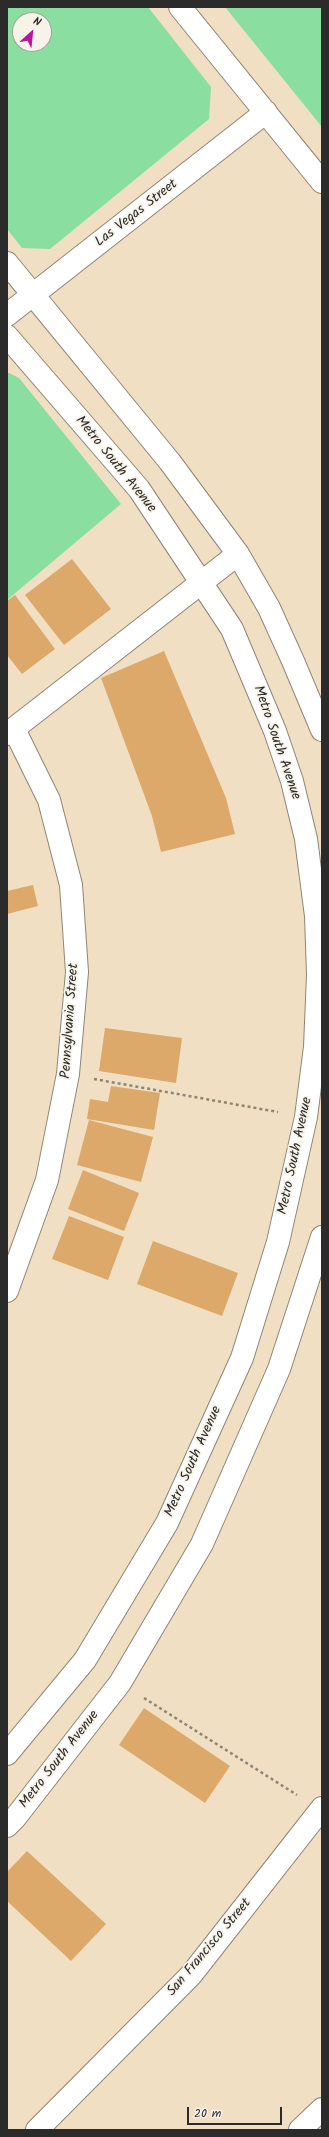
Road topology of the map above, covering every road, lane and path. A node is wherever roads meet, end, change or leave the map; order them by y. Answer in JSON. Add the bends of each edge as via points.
{"nodes":[{"id":1,"x":180,"y":7,"type":"edge"},
{"id":2,"x":266,"y":112,"type":"junction"},
{"id":3,"x":322,"y":182,"type":"edge"},
{"id":4,"x":7,"y":263,"type":"edge"},
{"id":5,"x":33,"y":295,"type":"junction"},
{"id":6,"x":7,"y":315,"type":"edge"},
{"id":7,"x":7,"y":336,"type":"edge"},
{"id":8,"x":238,"y":554,"type":"junction"},
{"id":9,"x":201,"y":581,"type":"junction"},
{"id":10,"x":322,"y":730,"type":"edge"},
{"id":11,"x":10,"y":732,"type":"edge"},
{"id":12,"x":317,"y":839,"type":"edge"},
{"id":13,"x":68,"y":1074,"type":"junction"},
{"id":14,"x":314,"y":1118,"type":"edge"},
{"id":15,"x":322,"y":1237,"type":"edge"},
{"id":16,"x":7,"y":1291,"type":"edge"},
{"id":17,"x":120,"y":1683,"type":"junction"},
{"id":18,"x":7,"y":1754,"type":"edge"},
{"id":19,"x":321,"y":1809,"type":"edge"},
{"id":20,"x":7,"y":1826,"type":"edge"},
{"id":21,"x":322,"y":2109,"type":"edge"},
{"id":22,"x":37,"y":2130,"type":"edge"},
{"id":23,"x":300,"y":2130,"type":"edge"}],
"edges":[{"from":1,"to":2,"type":"street"},
{"from":2,"to":3,"type":"street"},
{"from":2,"to":5,"type":"street","name":"Las Vegas Street"},
{"from":4,"to":5,"type":"street"},
{"from":5,"to":6,"type":"street","name":"Las Vegas Street"},
{"from":5,"to":8,"type":"street","via":[[170,462]]},
{"from":7,"to":9,"type":"street","name":"Metro South Avenue","via":[[139,489]]},
{"from":8,"to":9,"type":"street"},
{"from":8,"to":10,"type":"street","via":[[269,608]]},
{"from":9,"to":11,"type":"street"},
{"from":9,"to":12,"type":"street","name":"Metro South Avenue","via":[[232,629]]},
{"from":11,"to":13,"type":"street","name":"Pennsylvania Street","via":[[50,800],[71,885],[77,972]]},
{"from":12,"to":14,"type":"street","name":"Metro South Avenue","via":[[318,975]]},
{"from":13,"to":14,"type":"path"},
{"from":13,"to":16,"type":"street","name":"Pennsylvania Street","via":[[47,1180]]},
{"from":14,"to":18,"type":"street","name":"Metro South Avenue","via":[[242,1358],[167,1523],[85,1660]]},
{"from":15,"to":17,"type":"street","name":"Metro South Avenue","via":[[279,1369],[202,1544]]},
{"from":17,"to":19,"type":"path"},
{"from":17,"to":20,"type":"street","name":"Metro South Avenue"},
{"from":19,"to":22,"type":"street","name":"San Francisco Street","via":[[192,1975]]},
{"from":21,"to":23,"type":"street"}]}
